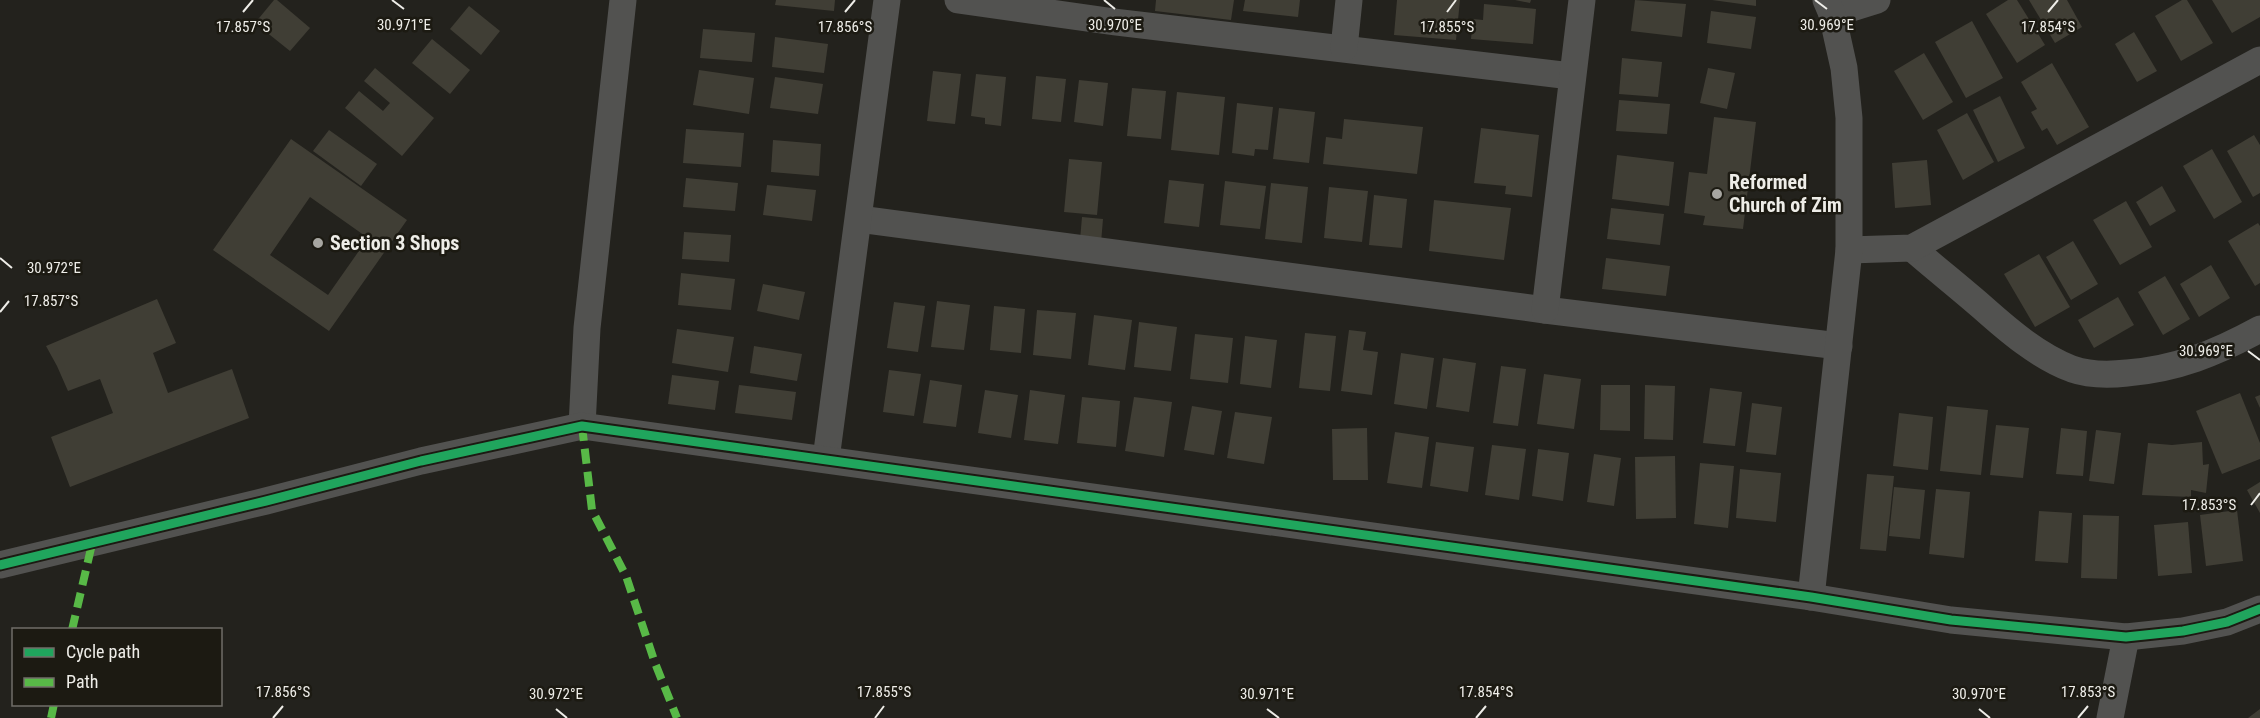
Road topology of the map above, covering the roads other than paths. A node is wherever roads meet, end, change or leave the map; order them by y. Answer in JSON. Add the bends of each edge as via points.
{"nodes":[{"id":1,"x":623,"y":0,"type":"edge"},
{"id":2,"x":887,"y":0,"type":"edge"},
{"id":3,"x":958,"y":0,"type":"edge"},
{"id":4,"x":1349,"y":0,"type":"edge"},
{"id":5,"x":1582,"y":0,"type":"edge"},
{"id":6,"x":1877,"y":0,"type":"edge"},
{"id":7,"x":1829,"y":7,"type":"edge"},
{"id":8,"x":1116,"y":11,"type":"edge"},
{"id":9,"x":1344,"y":48,"type":"junction"},
{"id":10,"x":2260,"y":60,"type":"edge"},
{"id":11,"x":1571,"y":76,"type":"junction"},
{"id":12,"x":859,"y":219,"type":"junction"},
{"id":13,"x":1912,"y":248,"type":"junction"},
{"id":14,"x":1848,"y":250,"type":"junction"},
{"id":15,"x":1545,"y":310,"type":"junction"},
{"id":16,"x":2260,"y":329,"type":"edge"},
{"id":17,"x":1839,"y":346,"type":"junction"},
{"id":18,"x":582,"y":426,"type":"junction"},
{"id":19,"x":826,"y":459,"type":"junction"},
{"id":20,"x":0,"y":565,"type":"edge"},
{"id":21,"x":1811,"y":597,"type":"junction"},
{"id":22,"x":2260,"y":609,"type":"edge"},
{"id":23,"x":2126,"y":637,"type":"junction"},
{"id":24,"x":2110,"y":718,"type":"edge"}],
"edges":[{"from":1,"to":18,"type":"street","via":[[587,328]]},
{"from":2,"to":12,"type":"street"},
{"from":3,"to":8,"type":"street"},
{"from":4,"to":9,"type":"street"},
{"from":5,"to":11,"type":"street"},
{"from":6,"to":7,"type":"street"},
{"from":7,"to":14,"type":"street","via":[[1844,68],[1849,118]]},
{"from":8,"to":9,"type":"street"},
{"from":9,"to":11,"type":"street"},
{"from":10,"to":13,"type":"street"},
{"from":11,"to":15,"type":"street"},
{"from":12,"to":15,"type":"street"},
{"from":12,"to":19,"type":"street"},
{"from":13,"to":14,"type":"street"},
{"from":13,"to":16,"type":"street","via":[[2015,336],[2074,370],[2108,375],[2151,371],[2190,362]]},
{"from":14,"to":17,"type":"street"},
{"from":15,"to":17,"type":"street"},
{"from":17,"to":21,"type":"street"},
{"from":18,"to":19,"type":"street"},
{"from":18,"to":20,"type":"street","via":[[421,461]]},
{"from":19,"to":21,"type":"street"},
{"from":21,"to":23,"type":"street","via":[[1951,620]]},
{"from":22,"to":23,"type":"street","via":[[2227,622],[2183,632]]},
{"from":23,"to":24,"type":"street"}]}
